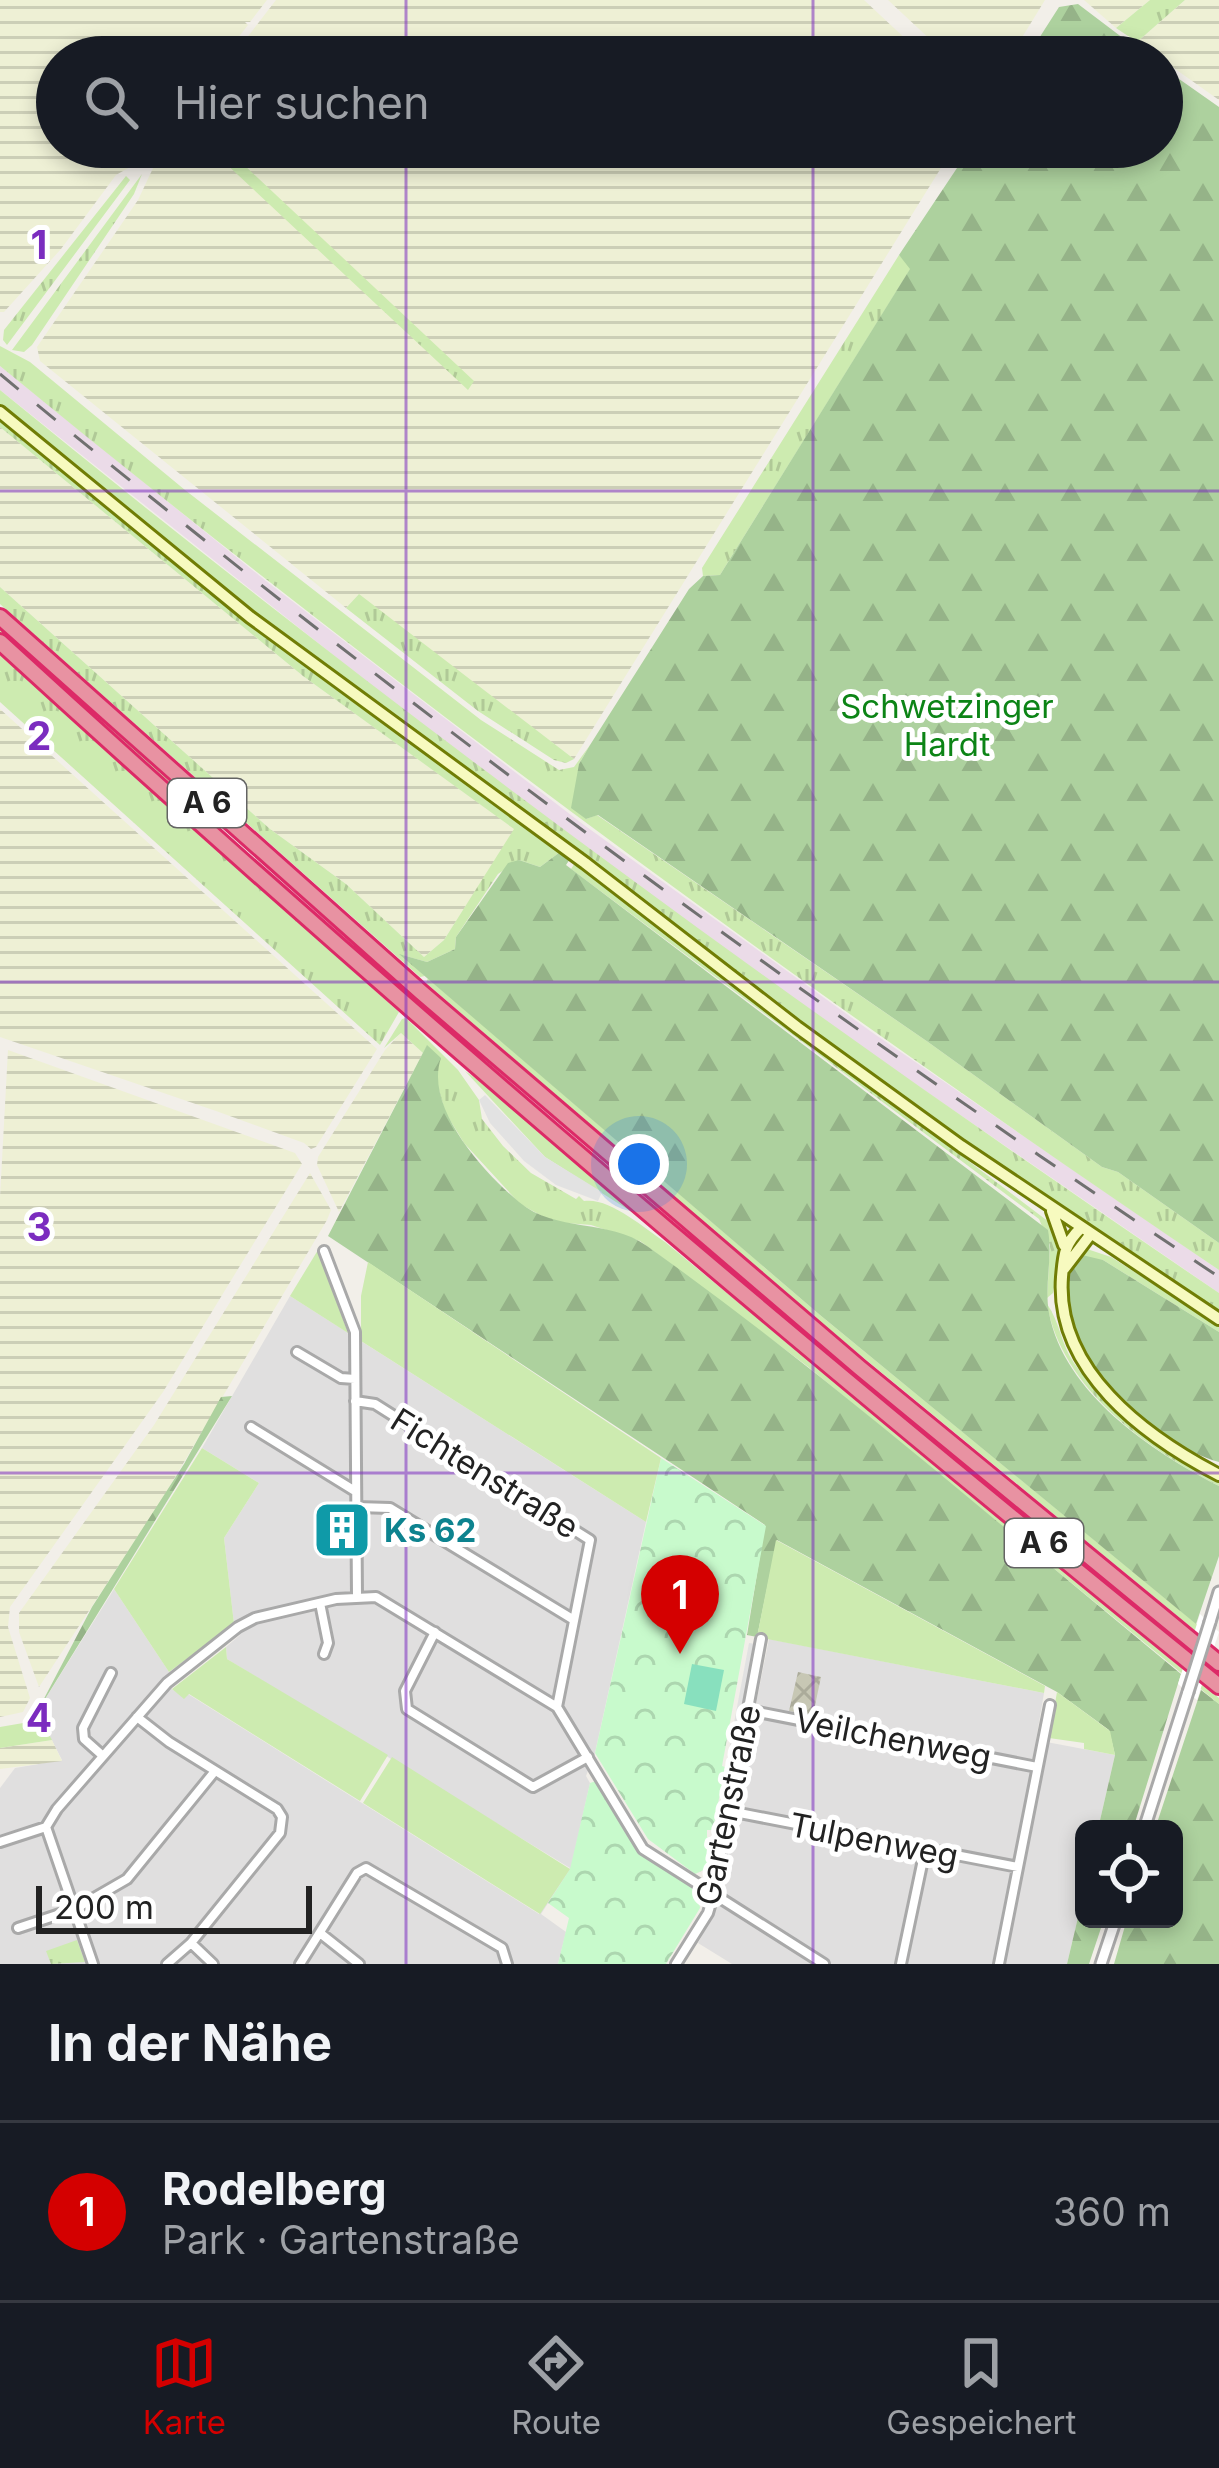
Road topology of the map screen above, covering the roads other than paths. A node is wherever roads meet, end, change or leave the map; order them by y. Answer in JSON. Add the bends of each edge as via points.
{"nodes":[{"id":1,"x":0,"y":412,"type":"edge"},
{"id":2,"x":0,"y":617,"type":"edge"},
{"id":3,"x":0,"y":642,"type":"edge"},
{"id":4,"x":1051,"y":1208,"type":"junction"},
{"id":5,"x":1085,"y":1231,"type":"junction"},
{"id":6,"x":1064,"y":1245,"type":"junction"},
{"id":7,"x":324,"y":1251,"type":"dead end"},
{"id":8,"x":1062,"y":1272,"type":"junction"},
{"id":9,"x":1219,"y":1319,"type":"edge"},
{"id":10,"x":297,"y":1352,"type":"dead end"},
{"id":11,"x":355,"y":1379,"type":"junction"},
{"id":12,"x":356,"y":1401,"type":"junction"},
{"id":13,"x":251,"y":1427,"type":"dead end"},
{"id":14,"x":1219,"y":1470,"type":"edge"},
{"id":15,"x":356,"y":1492,"type":"junction"},
{"id":16,"x":357,"y":1507,"type":"junction"},
{"id":17,"x":1219,"y":1592,"type":"edge"},
{"id":18,"x":356,"y":1596,"type":"junction"},
{"id":19,"x":320,"y":1604,"type":"junction"},
{"id":20,"x":574,"y":1619,"type":"junction"},
{"id":21,"x":436,"y":1632,"type":"junction"},
{"id":22,"x":761,"y":1639,"type":"dead end"},
{"id":23,"x":325,"y":1654,"type":"dead end"},
{"id":24,"x":1219,"y":1663,"type":"edge"},
{"id":25,"x":111,"y":1673,"type":"dead end"},
{"id":26,"x":1219,"y":1686,"type":"edge"},
{"id":27,"x":1050,"y":1705,"type":"dead end"},
{"id":28,"x":557,"y":1707,"type":"junction"},
{"id":29,"x":748,"y":1710,"type":"junction"},
{"id":30,"x":137,"y":1717,"type":"junction"},
{"id":31,"x":104,"y":1756,"type":"junction"},
{"id":32,"x":588,"y":1757,"type":"junction"},
{"id":33,"x":1036,"y":1767,"type":"junction"},
{"id":34,"x":214,"y":1771,"type":"junction"},
{"id":35,"x":729,"y":1811,"type":"junction"},
{"id":36,"x":1147,"y":1820,"type":"edge"},
{"id":37,"x":46,"y":1827,"type":"junction"},
{"id":38,"x":0,"y":1842,"type":"edge"},
{"id":39,"x":925,"y":1850,"type":"junction"},
{"id":40,"x":1018,"y":1868,"type":"junction"},
{"id":41,"x":713,"y":1896,"type":"junction"},
{"id":42,"x":75,"y":1909,"type":"junction"},
{"id":43,"x":18,"y":1928,"type":"dead end"},
{"id":44,"x":1113,"y":1928,"type":"edge"},
{"id":45,"x":320,"y":1933,"type":"junction"},
{"id":46,"x":190,"y":1943,"type":"junction"},
{"id":47,"x":93,"y":1964,"type":"edge"},
{"id":48,"x":167,"y":1964,"type":"edge"},
{"id":49,"x":213,"y":1964,"type":"edge"},
{"id":50,"x":300,"y":1964,"type":"edge"},
{"id":51,"x":359,"y":1964,"type":"edge"},
{"id":52,"x":507,"y":1964,"type":"edge"},
{"id":53,"x":676,"y":1964,"type":"edge"},
{"id":54,"x":824,"y":1964,"type":"edge"},
{"id":55,"x":901,"y":1964,"type":"edge"},
{"id":56,"x":999,"y":1964,"type":"edge"},
{"id":57,"x":1101,"y":1964,"type":"edge"}],
"edges":[{"from":1,"to":4,"type":"main road","via":[[290,647]]},
{"from":2,"to":24,"type":"highway","number":"A 6","via":[[418,990]]},
{"from":3,"to":26,"type":"highway","number":"A 6","via":[[409,1005]]},
{"from":4,"to":5,"type":"main road"},
{"from":4,"to":6,"type":"main road"},
{"from":5,"to":6,"type":"main road"},
{"from":5,"to":8,"type":"main road"},
{"from":5,"to":9,"type":"main road"},
{"from":6,"to":8,"type":"main road"},
{"from":7,"to":11,"type":"street","via":[[355,1332]]},
{"from":8,"to":14,"type":"main road","via":[[1064,1327],[1084,1366],[1151,1432]]},
{"from":10,"to":11,"type":"street"},
{"from":11,"to":12,"type":"street"},
{"from":12,"to":15,"type":"street"},
{"from":12,"to":20,"type":"street","name":"Fichtenstraße","via":[[375,1404],[590,1540]]},
{"from":13,"to":15,"type":"street"},
{"from":15,"to":16,"type":"street"},
{"from":16,"to":18,"type":"street"},
{"from":16,"to":20,"type":"street","via":[[390,1508]]},
{"from":17,"to":36,"type":"street","bridge":true},
{"from":18,"to":19,"type":"street"},
{"from":18,"to":21,"type":"street","via":[[376,1597]]},
{"from":19,"to":23,"type":"street"},
{"from":19,"to":30,"type":"street","via":[[238,1627]]},
{"from":20,"to":28,"type":"street","name":"Fichtenstraße"},
{"from":21,"to":28,"type":"street"},
{"from":21,"to":32,"type":"street","via":[[405,1691],[407,1708],[533,1786]]},
{"from":22,"to":29,"type":"street","name":"Gartenstraße"},
{"from":25,"to":31,"type":"street","via":[[82,1728]]},
{"from":27,"to":33,"type":"street"},
{"from":28,"to":32,"type":"street"},
{"from":29,"to":33,"type":"street","name":"Veilchenweg"},
{"from":29,"to":35,"type":"street","name":"Gartenstraße"},
{"from":30,"to":31,"type":"street"},
{"from":30,"to":34,"type":"street"},
{"from":31,"to":37,"type":"street"},
{"from":32,"to":41,"type":"street","via":[[643,1850]]},
{"from":33,"to":40,"type":"street"},
{"from":34,"to":42,"type":"street","via":[[127,1879]]},
{"from":34,"to":46,"type":"street","via":[[277,1809],[280,1833]]},
{"from":35,"to":39,"type":"street","name":"Tulpenweg"},
{"from":35,"to":41,"type":"street","name":"Gartenstraße"},
{"from":37,"to":38,"type":"street"},
{"from":37,"to":42,"type":"street"},
{"from":39,"to":40,"type":"street","name":"Tulpenweg"},
{"from":39,"to":55,"type":"street"},
{"from":40,"to":56,"type":"street"},
{"from":41,"to":53,"type":"street","name":"Gartenstraße"},
{"from":41,"to":54,"type":"street"},
{"from":42,"to":43,"type":"street"},
{"from":42,"to":47,"type":"street"},
{"from":44,"to":57,"type":"street"},
{"from":45,"to":50,"type":"street"},
{"from":45,"to":51,"type":"street"},
{"from":45,"to":52,"type":"street","via":[[366,1868],[502,1948]]},
{"from":46,"to":48,"type":"street"},
{"from":46,"to":49,"type":"street"}]}
